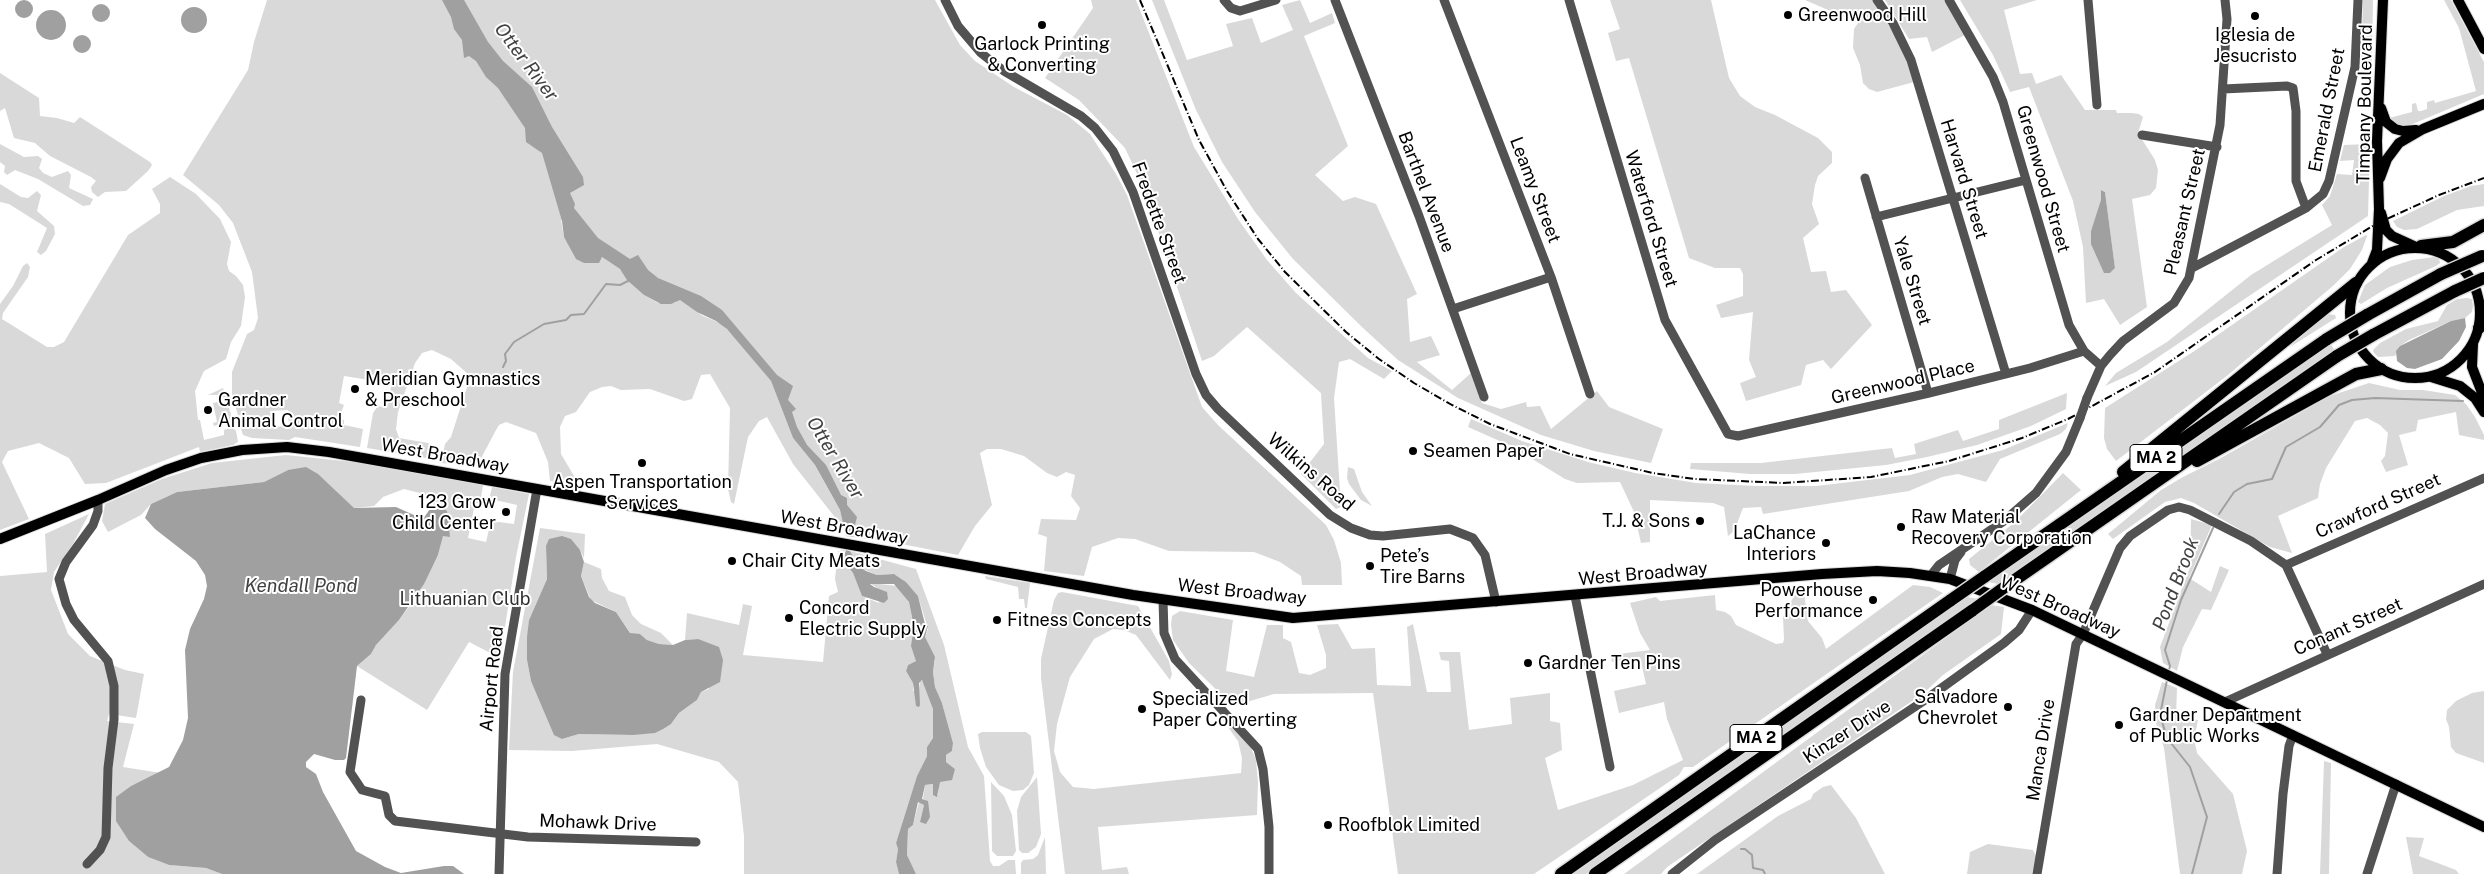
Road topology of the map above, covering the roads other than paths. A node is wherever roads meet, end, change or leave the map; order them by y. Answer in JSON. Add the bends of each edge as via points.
{"nodes":[{"id":1,"x":945,"y":0,"type":"edge"},
{"id":2,"x":1224,"y":0,"type":"edge"},
{"id":3,"x":1276,"y":0,"type":"edge"},
{"id":4,"x":1335,"y":0,"type":"edge"},
{"id":5,"x":1444,"y":0,"type":"edge"},
{"id":6,"x":1569,"y":0,"type":"edge"},
{"id":7,"x":1877,"y":0,"type":"edge"},
{"id":8,"x":1949,"y":0,"type":"edge"},
{"id":9,"x":2088,"y":0,"type":"edge"},
{"id":10,"x":2225,"y":0,"type":"edge"},
{"id":11,"x":2358,"y":0,"type":"edge"},
{"id":12,"x":2383,"y":0,"type":"edge"},
{"id":13,"x":2458,"y":0,"type":"edge"},
{"id":14,"x":2484,"y":49,"type":"edge"},
{"id":15,"x":2223,"y":89,"type":"junction"},
{"id":16,"x":2379,"y":98,"type":"junction"},
{"id":17,"x":2484,"y":99,"type":"edge"},
{"id":18,"x":2484,"y":104,"type":"edge"},
{"id":19,"x":2098,"y":105,"type":"dead end"},
{"id":20,"x":2473,"y":107,"type":"junction"},
{"id":21,"x":2423,"y":128,"type":"junction"},
{"id":22,"x":2142,"y":135,"type":"dead end"},
{"id":23,"x":2216,"y":148,"type":"junction"},
{"id":24,"x":1866,"y":178,"type":"dead end"},
{"id":25,"x":2380,"y":179,"type":"junction"},
{"id":26,"x":2026,"y":180,"type":"junction"},
{"id":27,"x":1953,"y":198,"type":"junction"},
{"id":28,"x":2306,"y":208,"type":"junction"},
{"id":29,"x":2379,"y":209,"type":"junction"},
{"id":30,"x":1876,"y":217,"type":"junction"},
{"id":31,"x":2484,"y":225,"type":"edge"},
{"id":32,"x":2418,"y":246,"type":"junction"},
{"id":33,"x":2483,"y":256,"type":"edge"},
{"id":34,"x":2372,"y":263,"type":"junction"},
{"id":35,"x":2192,"y":268,"type":"junction"},
{"id":36,"x":1550,"y":277,"type":"junction"},
{"id":37,"x":2484,"y":278,"type":"edge"},
{"id":38,"x":2356,"y":283,"type":"junction"},
{"id":39,"x":1453,"y":309,"type":"junction"},
{"id":40,"x":2481,"y":324,"type":"edge"},
{"id":41,"x":2474,"y":340,"type":"junction"},
{"id":42,"x":2084,"y":351,"type":"junction"},
{"id":43,"x":2101,"y":366,"type":"junction"},
{"id":44,"x":2381,"y":370,"type":"junction"},
{"id":45,"x":2006,"y":374,"type":"junction"},
{"id":46,"x":2431,"y":377,"type":"junction"},
{"id":47,"x":1928,"y":393,"type":"junction"},
{"id":48,"x":1590,"y":394,"type":"dead end"},
{"id":49,"x":1484,"y":397,"type":"dead end"},
{"id":50,"x":2484,"y":398,"type":"edge"},
{"id":51,"x":1217,"y":408,"type":"joint"},
{"id":52,"x":2484,"y":412,"type":"edge"},
{"id":53,"x":1728,"y":434,"type":"joint"},
{"id":54,"x":2484,"y":478,"type":"edge"},
{"id":55,"x":2152,"y":484,"type":"junction"},
{"id":56,"x":537,"y":489,"type":"junction"},
{"id":57,"x":98,"y":500,"type":"junction"},
{"id":58,"x":2063,"y":522,"type":"junction"},
{"id":59,"x":0,"y":539,"type":"edge"},
{"id":60,"x":1962,"y":550,"type":"junction"},
{"id":61,"x":2286,"y":564,"type":"junction"},
{"id":62,"x":1931,"y":575,"type":"junction"},
{"id":63,"x":1950,"y":579,"type":"junction"},
{"id":64,"x":2484,"y":584,"type":"edge"},
{"id":65,"x":1574,"y":596,"type":"junction"},
{"id":66,"x":1163,"y":600,"type":"junction"},
{"id":67,"x":1496,"y":602,"type":"junction"},
{"id":68,"x":2032,"y":610,"type":"junction"},
{"id":69,"x":2084,"y":634,"type":"junction"},
{"id":70,"x":2327,"y":654,"type":"junction"},
{"id":71,"x":361,"y":700,"type":"dead end"},
{"id":72,"x":2227,"y":702,"type":"junction"},
{"id":73,"x":2293,"y":735,"type":"junction"},
{"id":74,"x":1610,"y":767,"type":"dead end"},
{"id":75,"x":2396,"y":784,"type":"junction"},
{"id":76,"x":2484,"y":827,"type":"edge"},
{"id":77,"x":499,"y":833,"type":"junction"},
{"id":78,"x":696,"y":842,"type":"dead end"},
{"id":79,"x":87,"y":864,"type":"dead end"},
{"id":80,"x":499,"y":874,"type":"edge"},
{"id":81,"x":1269,"y":874,"type":"edge"},
{"id":82,"x":1560,"y":874,"type":"edge"},
{"id":83,"x":1595,"y":874,"type":"edge"},
{"id":84,"x":1672,"y":874,"type":"edge"},
{"id":85,"x":2037,"y":874,"type":"edge"},
{"id":86,"x":2277,"y":874,"type":"edge"},
{"id":87,"x":2367,"y":874,"type":"edge"}],
"edges":[{"from":1,"to":51,"type":"street","name":"Fredette Street","via":[[958,26],[981,53],[1004,71],[1081,116],[1113,151],[1133,192],[1196,374],[1206,395]]},
{"from":2,"to":3,"type":"street","via":[[1233,9],[1247,11]]},
{"from":4,"to":39,"type":"street","name":"Barthel Avenue"},
{"from":5,"to":36,"type":"street","name":"Leamy Street"},
{"from":6,"to":53,"type":"street","name":"Waterford Street","via":[[1665,320]]},
{"from":7,"to":27,"type":"street","name":"Harvard Street","via":[[1910,56]]},
{"from":8,"to":26,"type":"street","name":"Greenwood Street","via":[[1993,77]]},
{"from":9,"to":19,"type":"street"},
{"from":10,"to":15,"type":"street","name":"Pleasant Street"},
{"from":11,"to":28,"type":"street","name":"Emerald Street","via":[[2355,67],[2329,181],[2319,200]]},
{"from":12,"to":16,"type":"main road","name":"Timpany Boulevard"},
{"from":13,"to":14,"type":"main road"},
{"from":15,"to":23,"type":"street","name":"Pleasant Street"},
{"from":15,"to":28,"type":"street","via":[[2293,88],[2296,181]]},
{"from":16,"to":21,"type":"main road","via":[[2383,114],[2392,127],[2403,131]]},
{"from":16,"to":25,"type":"main road","name":"Timpany Boulevard","via":[[2377,168]]},
{"from":17,"to":20,"type":"main road"},
{"from":18,"to":20,"type":"main road"},
{"from":20,"to":21,"type":"main road"},
{"from":21,"to":25,"type":"main road","via":[[2394,148]]},
{"from":22,"to":23,"type":"street"},
{"from":23,"to":35,"type":"street","name":"Pleasant Street"},
{"from":24,"to":30,"type":"street","name":"Yale Street"},
{"from":25,"to":29,"type":"main road","name":"Timpany Boulevard"},
{"from":26,"to":27,"type":"street"},
{"from":26,"to":42,"type":"street","name":"Greenwood Street","via":[[2066,316]]},
{"from":27,"to":30,"type":"street"},
{"from":27,"to":45,"type":"street","name":"Harvard Street"},
{"from":28,"to":35,"type":"street","name":"Emerald Street"},
{"from":29,"to":32,"type":"main road","name":"Timpany Boulevard","via":[[2386,230],[2392,236]]},
{"from":29,"to":34,"type":"main road","name":"Timpany Boulevard","via":[[2377,250]]},
{"from":30,"to":47,"type":"street","name":"Yale Street"},
{"from":31,"to":32,"type":"highway","via":[[2453,242]]},
{"from":32,"to":34,"type":"main road","via":[[2389,253]]},
{"from":32,"to":40,"type":"main road","via":[[2448,257],[2467,275],[2477,295]]},
{"from":33,"to":58,"type":"highway","number":"MA 2","bridge":true,"via":[[2441,274],[2327,339]]},
{"from":34,"to":38,"type":"main road"},
{"from":35,"to":43,"type":"street","name":"Pleasant Street","via":[[2185,288],[2174,303],[2123,341]]},
{"from":36,"to":39,"type":"street"},
{"from":36,"to":48,"type":"street","name":"Leamy Street"},
{"from":37,"to":55,"type":"highway","number":"MA 2","bridge":true,"via":[[2373,334],[2337,356]]},
{"from":38,"to":44,"type":"main road","via":[[2350,309],[2352,330],[2361,350]]},
{"from":38,"to":58,"type":"highway"},
{"from":39,"to":49,"type":"street","name":"Barthel Avenue"},
{"from":40,"to":41,"type":"main road"},
{"from":41,"to":46,"type":"main road","via":[[2459,360]]},
{"from":41,"to":50,"type":"main road","via":[[2472,367]]},
{"from":42,"to":43,"type":"street","name":"Greenwood Street"},
{"from":42,"to":45,"type":"street","name":"Greenwood Place"},
{"from":43,"to":60,"type":"street","name":"Pleasant Street","bridge":true,"via":[[2066,452],[2046,482],[2004,521]]},
{"from":44,"to":46,"type":"main road","via":[[2407,378]]},
{"from":44,"to":55,"type":"highway","via":[[2356,374]]},
{"from":45,"to":47,"type":"street","name":"Greenwood Place"},
{"from":46,"to":52,"type":"main road","via":[[2460,386],[2475,398]]},
{"from":47,"to":53,"type":"street","name":"Greenwood Place","via":[[1738,436]]},
{"from":51,"to":67,"type":"street","name":"Wilkins Road","via":[[1330,514],[1347,526],[1377,536],[1450,530],[1473,538],[1485,555]]},
{"from":54,"to":61,"type":"street","name":"Crawford Street"},
{"from":55,"to":83,"type":"highway","number":"MA 2","bridge":true},
{"from":56,"to":57,"type":"main road","name":"West Broadway","via":[[329,452],[265,448],[202,458]]},
{"from":56,"to":66,"type":"main road","name":"West Broadway"},
{"from":56,"to":77,"type":"street","name":"Airport Road","via":[[506,674]]},
{"from":57,"to":59,"type":"main road","name":"West Broadway"},
{"from":57,"to":79,"type":"street","via":[[93,526],[66,562],[59,579],[74,620],[108,661],[114,686],[106,837],[100,850]]},
{"from":58,"to":82,"type":"highway","number":"MA 2","bridge":true},
{"from":60,"to":62,"type":"street","name":"Pleasant Street","via":[[1938,565]]},
{"from":60,"to":63,"type":"street","via":[[1955,560]]},
{"from":61,"to":69,"type":"street","name":"Manca Drive","via":[[2251,541],[2190,510],[2179,507],[2168,510],[2123,544]]},
{"from":61,"to":70,"type":"street"},
{"from":62,"to":63,"type":"main road","name":"West Broadway"},
{"from":62,"to":65,"type":"main road","name":"West Broadway","via":[[1877,571]]},
{"from":63,"to":68,"type":"main road","name":"West Broadway"},
{"from":64,"to":70,"type":"street","name":"Conant Street"},
{"from":65,"to":67,"type":"main road","name":"West Broadway"},
{"from":65,"to":74,"type":"street"},
{"from":66,"to":67,"type":"main road","name":"West Broadway","via":[[1293,618]]},
{"from":66,"to":81,"type":"street","via":[[1164,633],[1175,659],[1258,749],[1269,827]]},
{"from":68,"to":69,"type":"main road","name":"West Broadway"},
{"from":68,"to":84,"type":"street","name":"Kinzer Drive","via":[[2019,630],[2004,643],[1925,700],[1715,840]]},
{"from":69,"to":72,"type":"main road","name":"West Broadway"},
{"from":69,"to":85,"type":"street","name":"Manca Drive","via":[[2078,640],[2074,653]]},
{"from":70,"to":72,"type":"street","name":"Conant Street"},
{"from":71,"to":77,"type":"street","name":"Mohawk Drive","via":[[350,772],[362,790],[385,796],[389,815],[395,821]]},
{"from":72,"to":73,"type":"main road","name":"West Broadway"},
{"from":73,"to":75,"type":"main road","name":"West Broadway"},
{"from":73,"to":86,"type":"street","via":[[2286,769]]},
{"from":75,"to":76,"type":"main road","name":"West Broadway"},
{"from":75,"to":87,"type":"street"},
{"from":77,"to":78,"type":"street","name":"Mohawk Drive","via":[[528,837]]},
{"from":77,"to":80,"type":"street","name":"Airport Road"}]}
